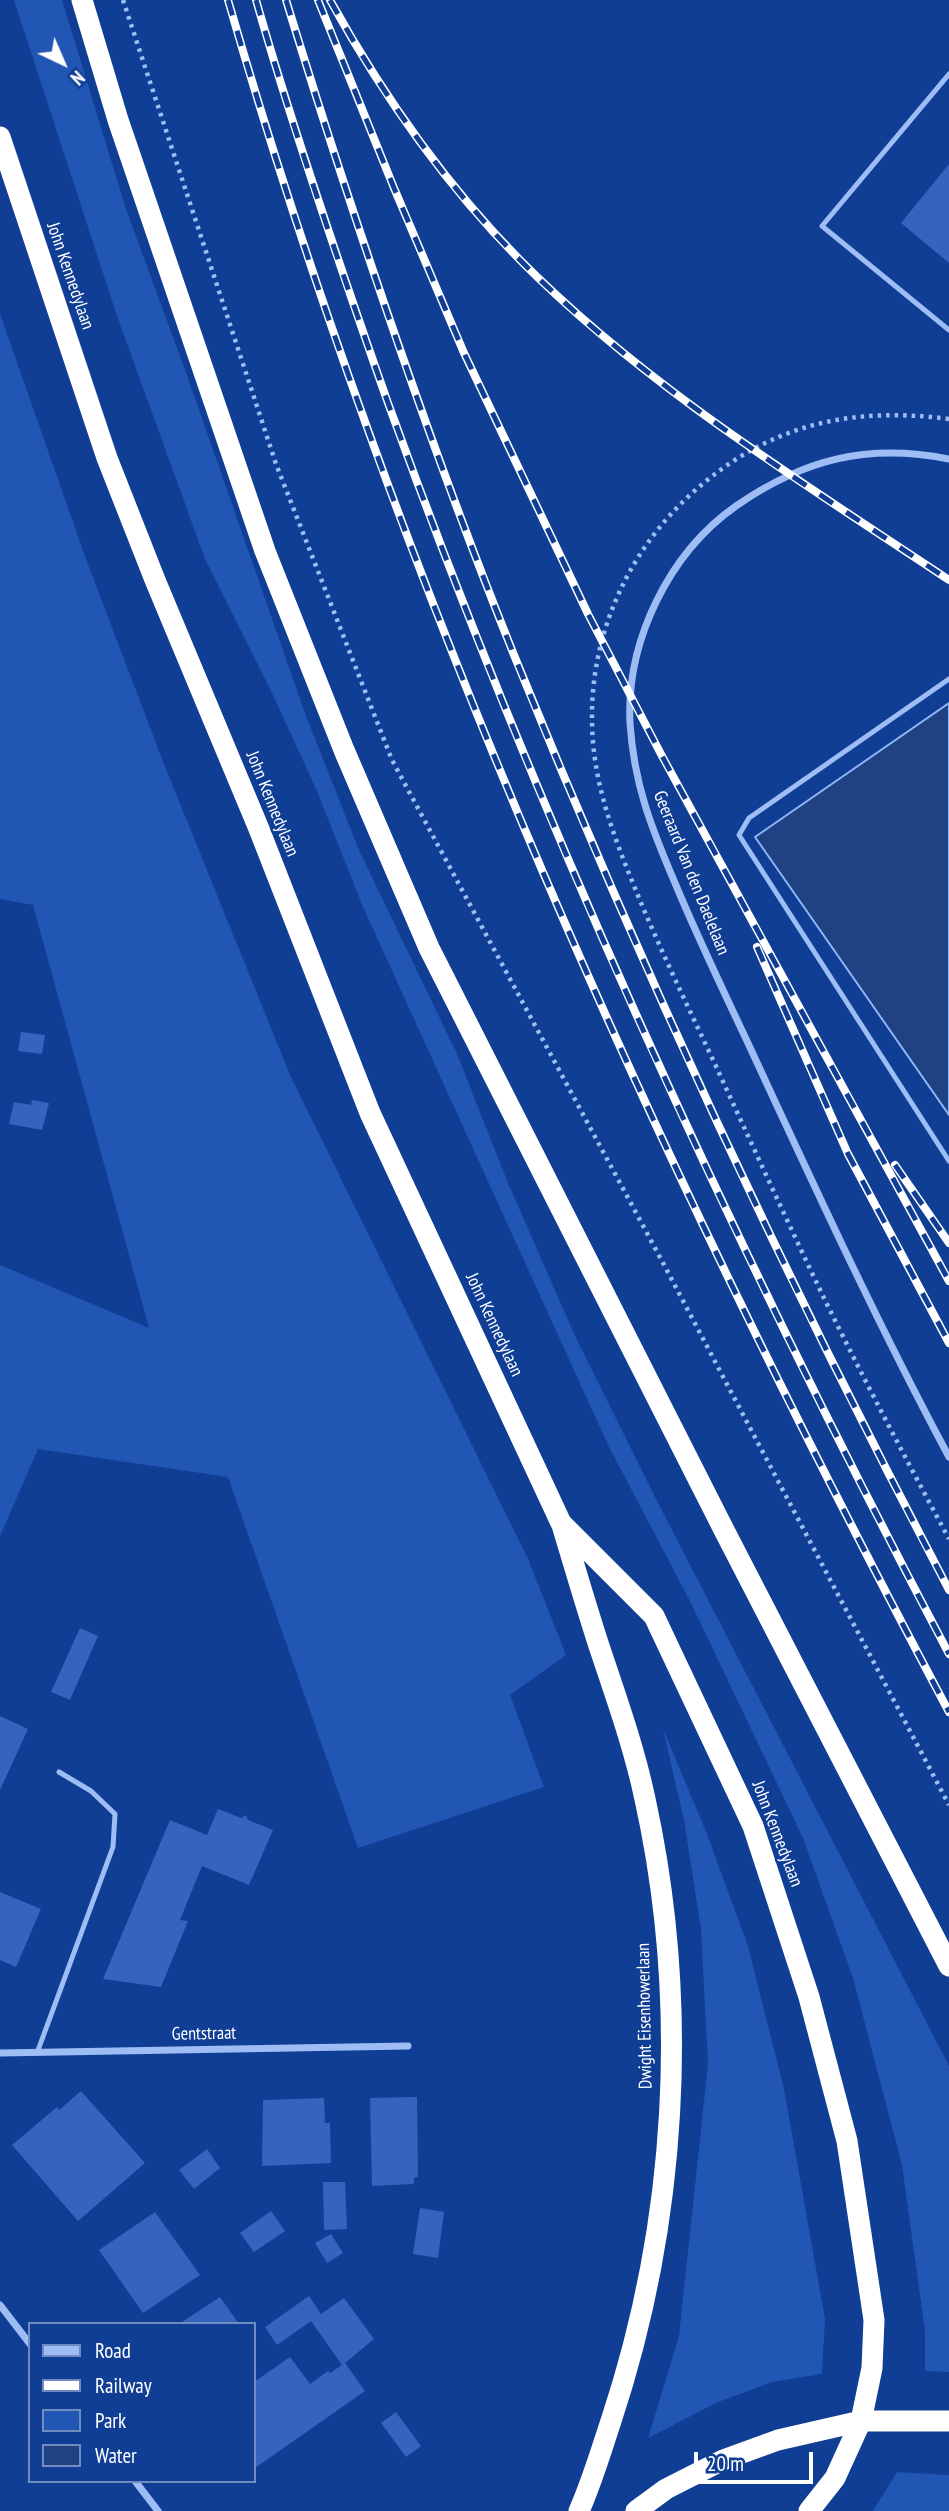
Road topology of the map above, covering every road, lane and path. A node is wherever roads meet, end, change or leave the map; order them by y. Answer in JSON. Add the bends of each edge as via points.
{"nodes":[{"id":1,"x":82,"y":0,"type":"edge"},
{"id":2,"x":123,"y":0,"type":"edge"},
{"id":3,"x":949,"y":74,"type":"edge"},
{"id":4,"x":0,"y":137,"type":"edge"},
{"id":5,"x":949,"y":330,"type":"edge"},
{"id":6,"x":949,"y":419,"type":"edge"},
{"id":7,"x":949,"y":458,"type":"edge"},
{"id":8,"x":949,"y":679,"type":"edge"},
{"id":9,"x":949,"y":1161,"type":"edge"},
{"id":10,"x":949,"y":1457,"type":"edge"},
{"id":11,"x":561,"y":1523,"type":"junction"},
{"id":12,"x":949,"y":1539,"type":"edge"},
{"id":13,"x":59,"y":1772,"type":"dead end"},
{"id":14,"x":949,"y":1805,"type":"edge"},
{"id":15,"x":949,"y":1966,"type":"edge"},
{"id":16,"x":408,"y":2046,"type":"dead end"},
{"id":17,"x":0,"y":2053,"type":"edge"},
{"id":18,"x":37,"y":2053,"type":"junction"},
{"id":19,"x":0,"y":2305,"type":"edge"},
{"id":20,"x":28,"y":2341,"type":"edge"},
{"id":21,"x":861,"y":2421,"type":"junction"},
{"id":22,"x":949,"y":2421,"type":"edge"},
{"id":23,"x":137,"y":2483,"type":"edge"},
{"id":24,"x":158,"y":2511,"type":"edge"},
{"id":25,"x":579,"y":2511,"type":"edge"},
{"id":26,"x":636,"y":2511,"type":"edge"},
{"id":27,"x":809,"y":2511,"type":"edge"}],
"edges":[{"from":1,"to":15,"type":"highway","via":[[118,120],[265,551],[429,948]]},
{"from":2,"to":14,"type":"path","via":[[275,464],[392,760]]},
{"from":3,"to":5,"type":"lane","via":[[822,226]]},
{"from":4,"to":11,"type":"highway","name":"John Kennedylaan","via":[[107,458],[370,1113]]},
{"from":6,"to":12,"type":"path","via":[[869,414],[808,425],[773,438],[704,482],[656,529],[629,570],[598,653],[592,719],[597,778],[606,814],[655,937],[823,1296]]},
{"from":7,"to":10,"type":"street","name":"Geeraard Van den Daelelaan","via":[[900,453],[820,462],[790,474],[728,512],[687,553],[663,589],[636,662],[630,719],[643,803],[691,921],[858,1279]]},
{"from":8,"to":9,"type":"lane","via":[[748,818],[739,835]]},
{"from":11,"to":21,"type":"highway","name":"John Kennedylaan","via":[[654,1616],[753,1826],[809,1997],[847,2141],[874,2320],[872,2368]]},
{"from":11,"to":25,"type":"highway","name":"Dwight Eisenhowerlaan","via":[[645,1798],[664,1897],[671,2001],[670,2127],[648,2283],[627,2373]]},
{"from":13,"to":18,"type":"lane","via":[[91,1791],[115,1814],[113,1847]]},
{"from":16,"to":18,"type":"street","name":"Gentstraat"},
{"from":17,"to":18,"type":"street","name":"Gentstraat"},
{"from":19,"to":20,"type":"street"},
{"from":21,"to":22,"type":"highway"},
{"from":21,"to":26,"type":"highway","via":[[778,2440],[723,2460],[666,2489]]},
{"from":21,"to":27,"type":"highway","name":"John Kennedylaan","via":[[835,2478]]},
{"from":23,"to":24,"type":"street"}]}
